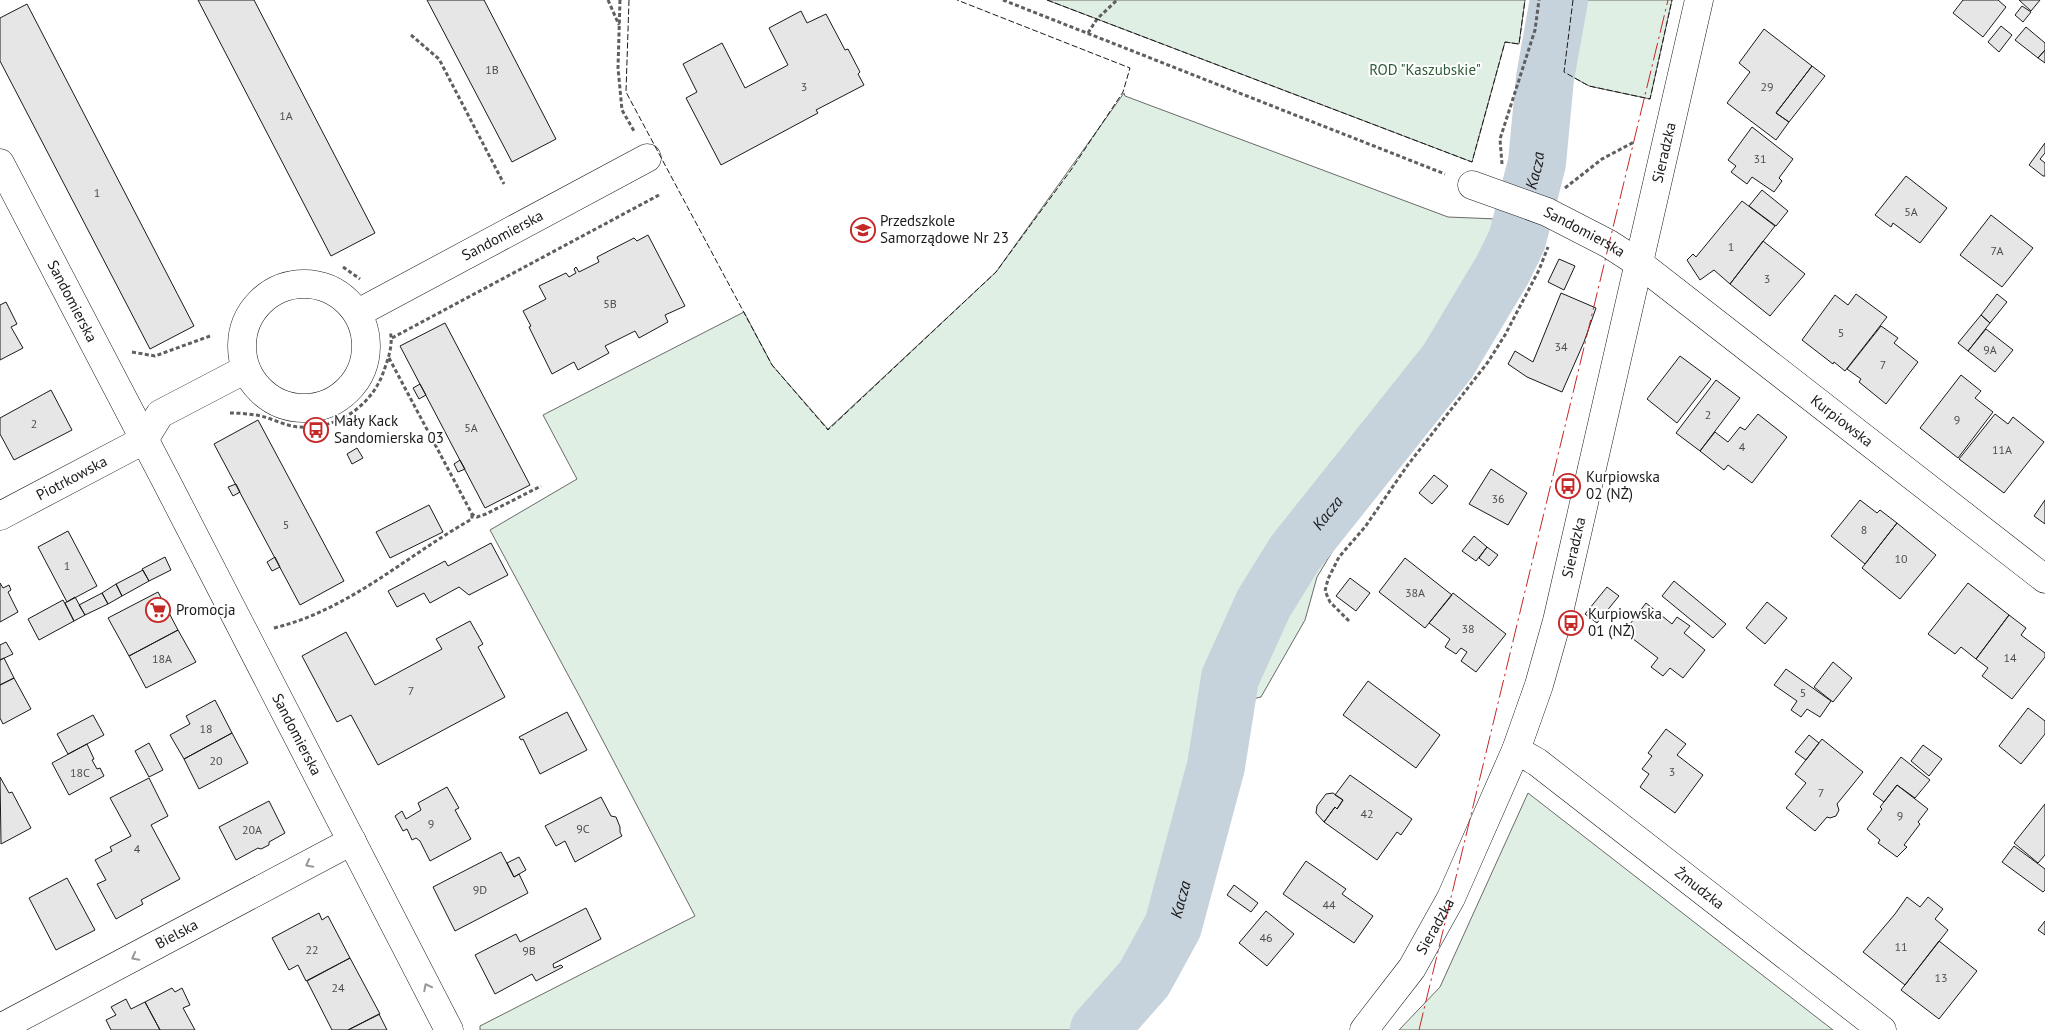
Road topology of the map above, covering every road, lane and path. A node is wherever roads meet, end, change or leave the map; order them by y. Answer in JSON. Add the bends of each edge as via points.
{"nodes":[{"id":1,"x":608,"y":0,"type":"edge"},
{"id":2,"x":620,"y":0,"type":"edge"},
{"id":3,"x":1004,"y":0,"type":"edge"},
{"id":4,"x":1117,"y":0,"type":"edge"},
{"id":5,"x":1539,"y":0,"type":"edge"},
{"id":6,"x":1699,"y":0,"type":"edge"},
{"id":7,"x":619,"y":26,"type":"junction"},
{"id":8,"x":1088,"y":33,"type":"junction"},
{"id":9,"x":411,"y":35,"type":"dead end"},
{"id":10,"x":622,"y":110,"type":"dead end"},
{"id":11,"x":1670,"y":128,"type":"junction"},
{"id":12,"x":648,"y":158,"type":"dead end"},
{"id":13,"x":0,"y":163,"type":"edge"},
{"id":14,"x":504,"y":184,"type":"dead end"},
{"id":15,"x":1472,"y":185,"type":"joint"},
{"id":16,"x":659,"y":195,"type":"dead end"},
{"id":17,"x":1506,"y":198,"type":"junction"},
{"id":18,"x":1553,"y":215,"type":"junction"},
{"id":19,"x":1640,"y":264,"type":"junction"},
{"id":20,"x":343,"y":267,"type":"dead end"},
{"id":21,"x":368,"y":308,"type":"junction"},
{"id":22,"x":210,"y":336,"type":"dead end"},
{"id":23,"x":392,"y":338,"type":"junction"},
{"id":24,"x":130,"y":352,"type":"dead end"},
{"id":25,"x":388,"y":357,"type":"junction"},
{"id":26,"x":246,"y":369,"type":"junction"},
{"id":27,"x":224,"y":413,"type":"dead end"},
{"id":28,"x":144,"y":440,"type":"junction"},
{"id":29,"x":541,"y":486,"type":"dead end"},
{"id":30,"x":472,"y":514,"type":"junction"},
{"id":31,"x":0,"y":516,"type":"edge"},
{"id":32,"x":2045,"y":579,"type":"edge"},
{"id":33,"x":1348,"y":621,"type":"dead end"},
{"id":34,"x":247,"y":638,"type":"junction"},
{"id":35,"x":1516,"y":750,"type":"junction"},
{"id":36,"x":352,"y":842,"type":"junction"},
{"id":37,"x":0,"y":1028,"type":"edge"},
{"id":38,"x":449,"y":1030,"type":"edge"},
{"id":39,"x":1364,"y":1030,"type":"edge"},
{"id":40,"x":1882,"y":1030,"type":"edge"}],
"edges":[{"from":1,"to":7,"type":"path"},
{"from":2,"to":7,"type":"path"},
{"from":3,"to":8,"type":"path"},
{"from":4,"to":8,"type":"path"},
{"from":5,"to":17,"type":"path","via":[[1535,30],[1500,139],[1502,171],[1508,186]]},
{"from":6,"to":11,"type":"street","name":"Sieradzka"},
{"from":7,"to":10,"type":"path"},
{"from":8,"to":15,"type":"path"},
{"from":9,"to":14,"type":"path","via":[[439,58]]},
{"from":11,"to":18,"type":"path","via":[[1654,132],[1602,159],[1553,198]]},
{"from":11,"to":19,"type":"street","name":"Sieradzka"},
{"from":12,"to":21,"type":"street","name":"Sandomierska"},
{"from":13,"to":28,"type":"street","name":"Sandomierska"},
{"from":15,"to":17,"type":"street","name":"Sandomierska"},
{"from":16,"to":23,"type":"path"},
{"from":17,"to":18,"type":"street","name":"Sandomierska"},
{"from":18,"to":19,"type":"street","name":"Sandomierska"},
{"from":18,"to":33,"type":"path","via":[[1539,270],[1505,335],[1365,527],[1339,557],[1325,591],[1330,602]]},
{"from":19,"to":32,"type":"street","name":"Kurpiowska"},
{"from":19,"to":35,"type":"street","name":"Sieradzka","via":[[1557,621],[1539,686]]},
{"from":20,"to":21,"type":"path","via":[[360,279]]},
{"from":21,"to":23,"type":"path","via":[[384,312]]},
{"from":21,"to":26,"type":"street","via":[[330,288],[311,284],[287,286],[266,296],[249,317],[242,342]]},
{"from":21,"to":26,"type":"street","via":[[365,364],[352,388],[330,404],[304,409],[280,404],[259,390]]},
{"from":22,"to":24,"type":"path","via":[[154,356]]},
{"from":23,"to":25,"type":"path"},
{"from":25,"to":27,"type":"path","via":[[377,387],[350,415],[338,421],[297,427],[260,416]]},
{"from":25,"to":30,"type":"path"},
{"from":26,"to":28,"type":"street","via":[[160,414]]},
{"from":28,"to":31,"type":"street","name":"Piotrkowska"},
{"from":28,"to":34,"type":"street","name":"Sandomierska"},
{"from":29,"to":30,"type":"path","via":[[486,514],[477,517]]},
{"from":30,"to":34,"type":"path","via":[[472,518],[353,596],[312,617]]},
{"from":34,"to":36,"type":"street","name":"Sandomierska"},
{"from":35,"to":39,"type":"street","name":"Sieradzka","via":[[1451,898],[1412,968]]},
{"from":35,"to":40,"type":"street","name":"Żmudzka","via":[[1537,762]]},
{"from":36,"to":37,"type":"street","name":"Bielska","one_way":true},
{"from":38,"to":36,"type":"street","name":"Sandomierska","one_way":true}]}
